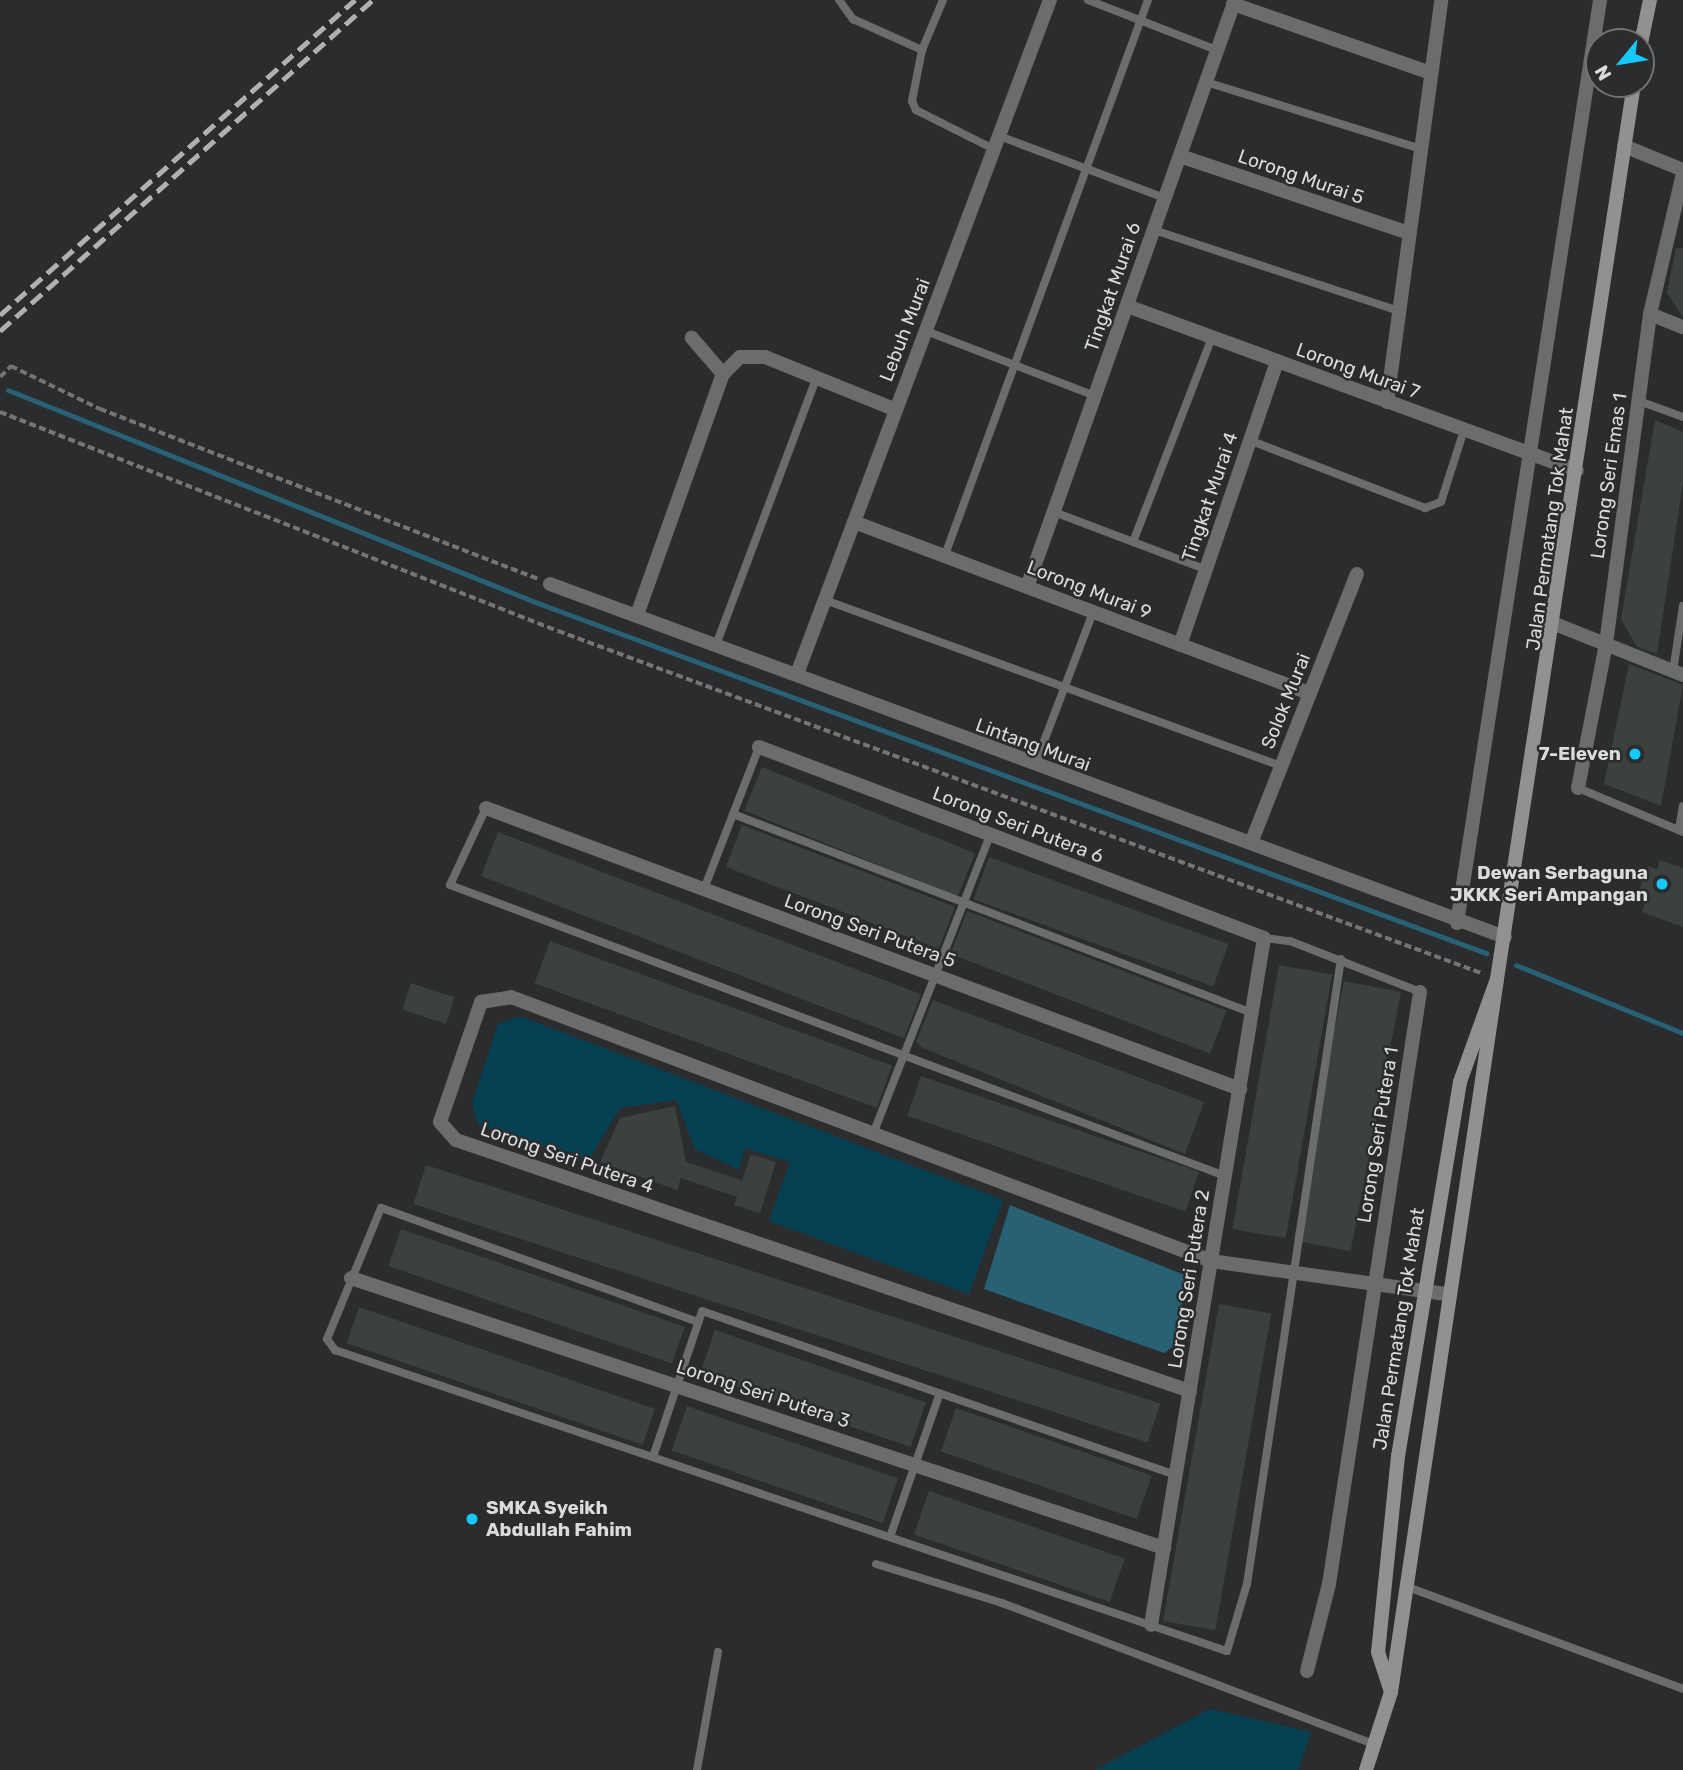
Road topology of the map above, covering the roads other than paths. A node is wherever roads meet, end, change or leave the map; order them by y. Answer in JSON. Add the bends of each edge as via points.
{"nodes":[{"id":1,"x":839,"y":0,"type":"edge"},
{"id":2,"x":943,"y":0,"type":"edge"},
{"id":3,"x":1087,"y":0,"type":"edge"},
{"id":4,"x":1148,"y":0,"type":"edge"},
{"id":5,"x":1441,"y":0,"type":"edge"},
{"id":6,"x":1600,"y":0,"type":"edge"},
{"id":7,"x":1650,"y":0,"type":"edge"},
{"id":8,"x":1046,"y":1,"type":"edge"},
{"id":9,"x":1234,"y":2,"type":"edge"},
{"id":10,"x":1140,"y":20,"type":"junction"},
{"id":11,"x":1644,"y":28,"type":"edge"},
{"id":12,"x":922,"y":50,"type":"junction"},
{"id":13,"x":1217,"y":50,"type":"junction"},
{"id":14,"x":1431,"y":73,"type":"junction"},
{"id":15,"x":1206,"y":82,"type":"junction"},
{"id":16,"x":1632,"y":98,"type":"edge"},
{"id":17,"x":996,"y":143,"type":"junction"},
{"id":18,"x":1624,"y":146,"type":"junction"},
{"id":19,"x":1421,"y":149,"type":"junction"},
{"id":20,"x":1180,"y":156,"type":"junction"},
{"id":21,"x":1086,"y":169,"type":"junction"},
{"id":22,"x":1683,"y":171,"type":"edge"},
{"id":23,"x":1165,"y":198,"type":"junction"},
{"id":24,"x":1154,"y":230,"type":"junction"},
{"id":25,"x":1409,"y":233,"type":"junction"},
{"id":26,"x":1127,"y":306,"type":"junction"},
{"id":27,"x":1399,"y":311,"type":"junction"},
{"id":28,"x":1650,"y":314,"type":"junction"},
{"id":29,"x":1683,"y":327,"type":"edge"},
{"id":30,"x":926,"y":331,"type":"junction"},
{"id":31,"x":1212,"y":337,"type":"junction"},
{"id":32,"x":692,"y":338,"type":"dead end"},
{"id":33,"x":1277,"y":361,"type":"junction"},
{"id":34,"x":1014,"y":365,"type":"junction"},
{"id":35,"x":723,"y":374,"type":"junction"},
{"id":36,"x":815,"y":381,"type":"junction"},
{"id":37,"x":1095,"y":396,"type":"junction"},
{"id":38,"x":1639,"y":401,"type":"junction"},
{"id":39,"x":1387,"y":402,"type":"junction"},
{"id":40,"x":896,"y":410,"type":"junction"},
{"id":41,"x":1683,"y":417,"type":"edge"},
{"id":42,"x":1464,"y":430,"type":"junction"},
{"id":43,"x":1250,"y":440,"type":"junction"},
{"id":44,"x":1534,"y":456,"type":"junction"},
{"id":45,"x":1577,"y":471,"type":"junction"},
{"id":46,"x":1054,"y":512,"type":"junction"},
{"id":47,"x":854,"y":522,"type":"junction"},
{"id":48,"x":1133,"y":542,"type":"junction"},
{"id":49,"x":945,"y":555,"type":"junction"},
{"id":50,"x":1205,"y":569,"type":"junction"},
{"id":51,"x":1357,"y":574,"type":"dead end"},
{"id":52,"x":550,"y":584,"type":"road end"},
{"id":53,"x":1027,"y":587,"type":"junction"},
{"id":54,"x":825,"y":600,"type":"junction"},
{"id":55,"x":1683,"y":606,"type":"edge"},
{"id":56,"x":1093,"y":612,"type":"junction"},
{"id":57,"x":637,"y":615,"type":"junction"},
{"id":58,"x":1555,"y":624,"type":"junction"},
{"id":59,"x":1606,"y":644,"type":"junction"},
{"id":60,"x":716,"y":645,"type":"junction"},
{"id":61,"x":1180,"y":645,"type":"junction"},
{"id":62,"x":1678,"y":673,"type":"edge"},
{"id":63,"x":797,"y":674,"type":"junction"},
{"id":64,"x":1064,"y":687,"type":"junction"},
{"id":65,"x":1310,"y":693,"type":"junction"},
{"id":66,"x":759,"y":747,"type":"joint"},
{"id":67,"x":1281,"y":766,"type":"junction"},
{"id":68,"x":1034,"y":767,"type":"junction"},
{"id":69,"x":1578,"y":788,"type":"joint"},
{"id":70,"x":1683,"y":806,"type":"edge"},
{"id":71,"x":486,"y":808,"type":"joint"},
{"id":72,"x":733,"y":814,"type":"junction"},
{"id":73,"x":1681,"y":831,"type":"edge"},
{"id":74,"x":990,"y":835,"type":"junction"},
{"id":75,"x":1251,"y":843,"type":"junction"},
{"id":76,"x":704,"y":889,"type":"junction"},
{"id":77,"x":964,"y":902,"type":"junction"},
{"id":78,"x":1457,"y":923,"type":"junction"},
{"id":79,"x":1505,"y":937,"type":"junction"},
{"id":80,"x":1264,"y":938,"type":"junction"},
{"id":81,"x":1341,"y":959,"type":"junction"},
{"id":82,"x":936,"y":976,"type":"junction"},
{"id":83,"x":1497,"y":978,"type":"junction"},
{"id":84,"x":1420,"y":992,"type":"joint"},
{"id":85,"x":1252,"y":1013,"type":"junction"},
{"id":86,"x":904,"y":1058,"type":"junction"},
{"id":87,"x":1240,"y":1089,"type":"junction"},
{"id":88,"x":873,"y":1134,"type":"junction"},
{"id":89,"x":1225,"y":1176,"type":"junction"},
{"id":90,"x":1211,"y":1261,"type":"junction"},
{"id":91,"x":1294,"y":1273,"type":"junction"},
{"id":92,"x":351,"y":1278,"type":"junction"},
{"id":93,"x":1374,"y":1284,"type":"junction"},
{"id":94,"x":1423,"y":1290,"type":"junction"},
{"id":95,"x":1446,"y":1294,"type":"junction"},
{"id":96,"x":698,"y":1322,"type":"junction"},
{"id":97,"x":677,"y":1386,"type":"junction"},
{"id":98,"x":1190,"y":1391,"type":"junction"},
{"id":99,"x":940,"y":1393,"type":"junction"},
{"id":100,"x":653,"y":1457,"type":"junction"},
{"id":101,"x":915,"y":1465,"type":"junction"},
{"id":102,"x":1176,"y":1475,"type":"junction"},
{"id":103,"x":890,"y":1536,"type":"junction"},
{"id":104,"x":1164,"y":1548,"type":"junction"},
{"id":105,"x":876,"y":1564,"type":"dead end"},
{"id":106,"x":1405,"y":1586,"type":"junction"},
{"id":107,"x":1151,"y":1625,"type":"junction"},
{"id":108,"x":718,"y":1652,"type":"dead end"},
{"id":109,"x":1307,"y":1671,"type":"dead end"},
{"id":110,"x":1683,"y":1689,"type":"edge"},
{"id":111,"x":1391,"y":1692,"type":"junction"},
{"id":112,"x":1374,"y":1744,"type":"junction"},
{"id":113,"x":697,"y":1770,"type":"edge"},
{"id":114,"x":1366,"y":1770,"type":"edge"}],
"edges":[{"from":1,"to":12,"type":"lane","via":[[853,19]]},
{"from":2,"to":12,"type":"lane"},
{"from":3,"to":10,"type":"lane"},
{"from":4,"to":10,"type":"lane"},
{"from":5,"to":14,"type":"street"},
{"from":6,"to":44,"type":"street"},
{"from":7,"to":11,"type":"street"},
{"from":8,"to":17,"type":"street","name":"Lebuh Murai"},
{"from":9,"to":13,"type":"street","name":"Tingkat Murai 6"},
{"from":9,"to":14,"type":"street"},
{"from":10,"to":13,"type":"lane"},
{"from":10,"to":21,"type":"lane"},
{"from":12,"to":17,"type":"lane","via":[[912,101],[916,110]]},
{"from":13,"to":15,"type":"street","name":"Tingkat Murai 6"},
{"from":14,"to":19,"type":"street"},
{"from":15,"to":19,"type":"lane"},
{"from":15,"to":20,"type":"street","name":"Tingkat Murai 6"},
{"from":16,"to":18,"type":"street","name":"Jalan Permatang Tok Mahat"},
{"from":17,"to":21,"type":"lane"},
{"from":17,"to":30,"type":"street","name":"Lebuh Murai"},
{"from":18,"to":22,"type":"street"},
{"from":18,"to":45,"type":"street","name":"Jalan Permatang Tok Mahat"},
{"from":19,"to":25,"type":"street"},
{"from":20,"to":23,"type":"street","name":"Tingkat Murai 6"},
{"from":20,"to":25,"type":"street","name":"Lorong Murai 5"},
{"from":21,"to":23,"type":"lane"},
{"from":21,"to":34,"type":"lane"},
{"from":22,"to":28,"type":"street","name":"Lorong Seri Emas 1"},
{"from":23,"to":24,"type":"street","name":"Tingkat Murai 6"},
{"from":24,"to":26,"type":"street","name":"Tingkat Murai 6"},
{"from":24,"to":27,"type":"lane"},
{"from":25,"to":27,"type":"street"},
{"from":26,"to":31,"type":"street","name":"Lorong Murai 7"},
{"from":26,"to":37,"type":"street","name":"Tingkat Murai 6"},
{"from":27,"to":39,"type":"street"},
{"from":28,"to":29,"type":"street"},
{"from":28,"to":38,"type":"street","name":"Lorong Seri Emas 1"},
{"from":30,"to":34,"type":"lane"},
{"from":30,"to":40,"type":"street","name":"Lebuh Murai"},
{"from":31,"to":33,"type":"street","name":"Lorong Murai 7"},
{"from":31,"to":48,"type":"lane"},
{"from":32,"to":35,"type":"street"},
{"from":33,"to":39,"type":"street","name":"Lorong Murai 7"},
{"from":33,"to":43,"type":"street","name":"Tingkat Murai 4"},
{"from":34,"to":37,"type":"lane"},
{"from":34,"to":49,"type":"lane"},
{"from":35,"to":36,"type":"street","via":[[749,355]]},
{"from":35,"to":57,"type":"street"},
{"from":36,"to":40,"type":"street"},
{"from":36,"to":60,"type":"lane"},
{"from":37,"to":46,"type":"street","name":"Tingkat Murai 6"},
{"from":38,"to":41,"type":"lane"},
{"from":38,"to":59,"type":"street","name":"Lorong Seri Emas 1"},
{"from":39,"to":42,"type":"street","name":"Lorong Murai 7"},
{"from":40,"to":47,"type":"street","name":"Lebuh Murai"},
{"from":42,"to":43,"type":"lane","via":[[1441,502],[1425,508]]},
{"from":42,"to":44,"type":"street","name":"Lorong Murai 7"},
{"from":43,"to":50,"type":"street","name":"Tingkat Murai 4"},
{"from":44,"to":45,"type":"street","name":"Lorong Murai 7"},
{"from":44,"to":78,"type":"street"},
{"from":45,"to":58,"type":"street","name":"Jalan Permatang Tok Mahat"},
{"from":46,"to":48,"type":"lane"},
{"from":46,"to":53,"type":"street","name":"Tingkat Murai 6"},
{"from":47,"to":49,"type":"street","name":"Lorong Murai 9"},
{"from":47,"to":54,"type":"street","name":"Lebuh Murai"},
{"from":48,"to":50,"type":"lane"},
{"from":49,"to":53,"type":"street","name":"Lorong Murai 9"},
{"from":50,"to":61,"type":"street","name":"Tingkat Murai 4"},
{"from":51,"to":65,"type":"street","name":"Solok Murai"},
{"from":52,"to":57,"type":"street","name":"Lintang Murai"},
{"from":53,"to":56,"type":"street","name":"Lorong Murai 9"},
{"from":54,"to":63,"type":"street","name":"Lebuh Murai"},
{"from":54,"to":64,"type":"lane"},
{"from":55,"to":62,"type":"lane"},
{"from":56,"to":61,"type":"street","name":"Lorong Murai 9"},
{"from":56,"to":64,"type":"lane"},
{"from":57,"to":60,"type":"street","name":"Lintang Murai"},
{"from":58,"to":59,"type":"street"},
{"from":58,"to":79,"type":"street","name":"Jalan Permatang Tok Mahat"},
{"from":59,"to":62,"type":"street"},
{"from":59,"to":69,"type":"street","name":"Lorong Seri Emas 1"},
{"from":60,"to":63,"type":"street","name":"Lintang Murai"},
{"from":61,"to":65,"type":"street","name":"Lorong Murai 9"},
{"from":63,"to":68,"type":"street","name":"Lintang Murai"},
{"from":64,"to":67,"type":"lane"},
{"from":64,"to":68,"type":"lane"},
{"from":65,"to":67,"type":"street","name":"Solok Murai"},
{"from":66,"to":72,"type":"lane"},
{"from":66,"to":74,"type":"street","name":"Lorong Seri Putera 6"},
{"from":67,"to":75,"type":"street","name":"Solok Murai"},
{"from":68,"to":75,"type":"street","name":"Lintang Murai"},
{"from":69,"to":73,"type":"lane"},
{"from":70,"to":73,"type":"lane"},
{"from":71,"to":76,"type":"street","name":"Lorong Seri Putera 5"},
{"from":71,"to":86,"type":"lane","via":[[450,885]]},
{"from":72,"to":76,"type":"lane"},
{"from":72,"to":77,"type":"lane"},
{"from":74,"to":77,"type":"lane"},
{"from":74,"to":80,"type":"street","name":"Lorong Seri Putera 6"},
{"from":75,"to":78,"type":"street","name":"Lintang Murai"},
{"from":76,"to":82,"type":"street","name":"Lorong Seri Putera 5"},
{"from":77,"to":82,"type":"lane"},
{"from":77,"to":85,"type":"lane"},
{"from":78,"to":79,"type":"street","name":"Lintang Murai"},
{"from":79,"to":83,"type":"street","name":"Jalan Permatang Tok Mahat"},
{"from":80,"to":81,"type":"lane"},
{"from":80,"to":85,"type":"street","name":"Lorong Seri Putera 2"},
{"from":81,"to":84,"type":"lane"},
{"from":81,"to":91,"type":"lane"},
{"from":82,"to":86,"type":"lane"},
{"from":82,"to":87,"type":"street","name":"Lorong Seri Putera 5"},
{"from":83,"to":94,"type":"street","name":"Jalan Permatang Tok Mahat","via":[[1460,1082]]},
{"from":83,"to":95,"type":"street","name":"Jalan Permatang Tok Mahat"},
{"from":84,"to":93,"type":"street","name":"Lorong Seri Putera 1"},
{"from":85,"to":87,"type":"street","name":"Lorong Seri Putera 2"},
{"from":86,"to":88,"type":"lane"},
{"from":86,"to":89,"type":"lane"},
{"from":87,"to":89,"type":"street","name":"Lorong Seri Putera 2"},
{"from":88,"to":90,"type":"street","name":"Lorong Seri Putera 4"},
{"from":88,"to":98,"type":"street","name":"Lorong Seri Putera 4","via":[[503,994],[481,1002],[440,1122],[456,1140]]},
{"from":89,"to":90,"type":"street","name":"Lorong Seri Putera 2"},
{"from":90,"to":91,"type":"street","name":"Lorong Seri Putera 4"},
{"from":90,"to":98,"type":"street","name":"Lorong Seri Putera 2"},
{"from":91,"to":93,"type":"street","name":"Lorong Seri Putera 4"},
{"from":91,"to":107,"type":"lane","via":[[1247,1584],[1227,1651]]},
{"from":92,"to":96,"type":"lane","via":[[381,1208]]},
{"from":92,"to":97,"type":"street","name":"Lorong Seri Putera 3"},
{"from":92,"to":100,"type":"lane","via":[[327,1339],[335,1350]]},
{"from":93,"to":94,"type":"street","name":"Lorong Seri Putera 4"},
{"from":93,"to":109,"type":"street","name":"Lorong Seri Putera 1","via":[[1329,1584]]},
{"from":94,"to":95,"type":"street","name":"Lorong Seri Putera 4"},
{"from":94,"to":111,"type":"street","name":"Jalan Permatang Tok Mahat","via":[[1378,1652]]},
{"from":95,"to":106,"type":"street","name":"Jalan Permatang Tok Mahat"},
{"from":96,"to":97,"type":"lane"},
{"from":96,"to":99,"type":"lane","via":[[702,1311]]},
{"from":97,"to":100,"type":"lane"},
{"from":97,"to":101,"type":"street","name":"Lorong Seri Putera 3"},
{"from":98,"to":102,"type":"street","name":"Lorong Seri Putera 2"},
{"from":99,"to":101,"type":"lane"},
{"from":99,"to":102,"type":"lane"},
{"from":100,"to":103,"type":"lane"},
{"from":101,"to":103,"type":"lane"},
{"from":101,"to":104,"type":"street","name":"Lorong Seri Putera 3"},
{"from":102,"to":104,"type":"street","name":"Lorong Seri Putera 2"},
{"from":103,"to":107,"type":"lane"},
{"from":104,"to":107,"type":"street","name":"Lorong Seri Putera 2"},
{"from":105,"to":112,"type":"lane","via":[[1002,1603]]},
{"from":106,"to":110,"type":"lane"},
{"from":106,"to":111,"type":"street","name":"Jalan Permatang Tok Mahat"},
{"from":108,"to":113,"type":"lane"},
{"from":111,"to":112,"type":"street","name":"Jalan Permatang Tok Mahat"},
{"from":112,"to":114,"type":"street","name":"Jalan Permatang Tok Mahat"}]}
